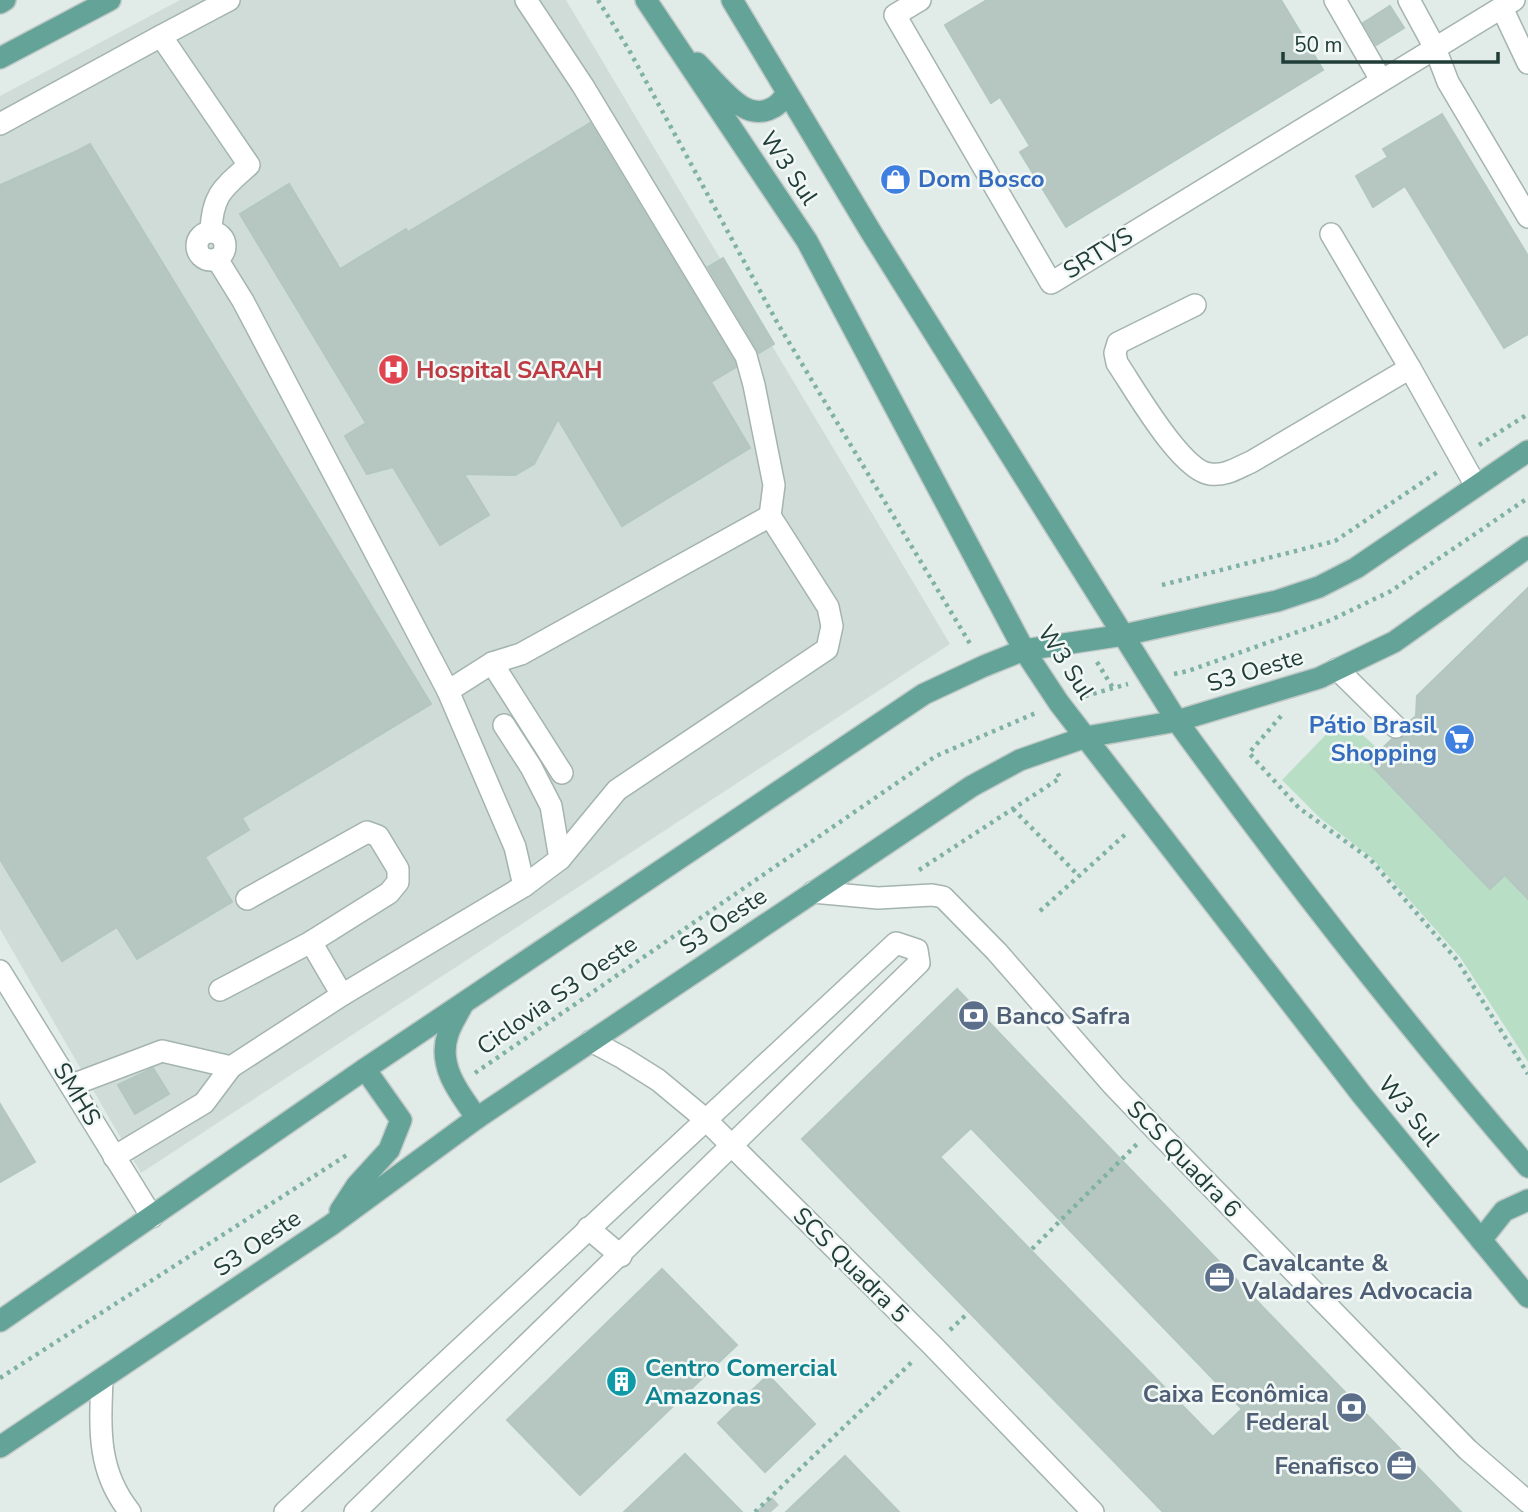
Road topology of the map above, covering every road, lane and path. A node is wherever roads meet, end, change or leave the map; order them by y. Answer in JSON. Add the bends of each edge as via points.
{"nodes":[{"id":1,"x":5,"y":0,"type":"edge"},
{"id":2,"x":110,"y":0,"type":"edge"},
{"id":3,"x":229,"y":0,"type":"edge"},
{"id":4,"x":526,"y":0,"type":"edge"},
{"id":5,"x":598,"y":0,"type":"edge"},
{"id":6,"x":646,"y":0,"type":"edge"},
{"id":7,"x":732,"y":0,"type":"edge"},
{"id":8,"x":920,"y":0,"type":"edge"},
{"id":9,"x":1335,"y":0,"type":"edge"},
{"id":10,"x":1409,"y":0,"type":"edge"},
{"id":11,"x":0,"y":3,"type":"edge"},
{"id":12,"x":1508,"y":4,"type":"edge"},
{"id":13,"x":668,"y":35,"type":"junction"},
{"id":14,"x":161,"y":36,"type":"junction"},
{"id":15,"x":1435,"y":48,"type":"junction"},
{"id":16,"x":0,"y":58,"type":"edge"},
{"id":17,"x":1528,"y":63,"type":"edge"},
{"id":18,"x":1381,"y":80,"type":"junction"},
{"id":19,"x":786,"y":93,"type":"junction"},
{"id":20,"x":0,"y":124,"type":"edge"},
{"id":21,"x":1528,"y":217,"type":"edge"},
{"id":22,"x":1331,"y":234,"type":"dead end"},
{"id":23,"x":1195,"y":305,"type":"dead end"},
{"id":24,"x":1410,"y":368,"type":"junction"},
{"id":25,"x":1528,"y":414,"type":"edge"},
{"id":26,"x":1528,"y":451,"type":"edge"},
{"id":27,"x":1460,"y":457,"type":"junction"},
{"id":28,"x":1476,"y":486,"type":"junction"},
{"id":29,"x":770,"y":516,"type":"junction"},
{"id":30,"x":1528,"y":547,"type":"edge"},
{"id":31,"x":1162,"y":586,"type":"dead end"},
{"id":32,"x":1124,"y":635,"type":"junction"},
{"id":33,"x":1024,"y":650,"type":"junction"},
{"id":34,"x":492,"y":663,"type":"junction"},
{"id":35,"x":984,"y":666,"type":"junction"},
{"id":36,"x":1337,"y":669,"type":"junction"},
{"id":37,"x":1150,"y":678,"type":"junction"},
{"id":38,"x":448,"y":691,"type":"junction"},
{"id":39,"x":1059,"y":703,"type":"junction"},
{"id":40,"x":1283,"y":713,"type":"dead end"},
{"id":41,"x":1028,"y":716,"type":"junction"},
{"id":42,"x":1177,"y":722,"type":"junction"},
{"id":43,"x":503,"y":725,"type":"dead end"},
{"id":44,"x":1396,"y":727,"type":"dead end"},
{"id":45,"x":1086,"y":737,"type":"junction"},
{"id":46,"x":1047,"y":750,"type":"junction"},
{"id":47,"x":562,"y":773,"type":"dead end"},
{"id":48,"x":1013,"y":809,"type":"junction"},
{"id":49,"x":1146,"y":816,"type":"junction"},
{"id":50,"x":560,"y":859,"type":"junction"},
{"id":51,"x":912,"y":875,"type":"dead end"},
{"id":52,"x":1079,"y":876,"type":"junction"},
{"id":53,"x":524,"y":886,"type":"junction"},
{"id":54,"x":813,"y":892,"type":"junction"},
{"id":55,"x":247,"y":899,"type":"dead end"},
{"id":56,"x":1040,"y":911,"type":"dead end"},
{"id":57,"x":311,"y":942,"type":"junction"},
{"id":58,"x":0,"y":971,"type":"edge"},
{"id":59,"x":220,"y":990,"type":"dead end"},
{"id":60,"x":342,"y":995,"type":"junction"},
{"id":61,"x":464,"y":1003,"type":"junction"},
{"id":62,"x":591,"y":1041,"type":"junction"},
{"id":63,"x":232,"y":1067,"type":"junction"},
{"id":64,"x":365,"y":1069,"type":"junction"},
{"id":65,"x":1528,"y":1074,"type":"edge"},
{"id":66,"x":72,"y":1085,"type":"junction"},
{"id":67,"x":454,"y":1087,"type":"junction"},
{"id":68,"x":477,"y":1118,"type":"junction"},
{"id":69,"x":705,"y":1119,"type":"junction"},
{"id":70,"x":1154,"y":1128,"type":"junction"},
{"id":71,"x":732,"y":1146,"type":"junction"},
{"id":72,"x":354,"y":1150,"type":"dead end"},
{"id":73,"x":114,"y":1157,"type":"junction"},
{"id":74,"x":1528,"y":1167,"type":"edge"},
{"id":75,"x":1528,"y":1200,"type":"edge"},
{"id":76,"x":152,"y":1217,"type":"junction"},
{"id":77,"x":331,"y":1225,"type":"junction"},
{"id":78,"x":589,"y":1228,"type":"junction"},
{"id":79,"x":1481,"y":1240,"type":"junction"},
{"id":80,"x":1032,"y":1249,"type":"dead end"},
{"id":81,"x":621,"y":1256,"type":"junction"},
{"id":82,"x":1528,"y":1297,"type":"edge"},
{"id":83,"x":968,"y":1312,"type":"dead end"},
{"id":84,"x":0,"y":1321,"type":"edge"},
{"id":85,"x":933,"y":1346,"type":"junction"},
{"id":86,"x":0,"y":1378,"type":"edge"},
{"id":87,"x":102,"y":1379,"type":"junction"},
{"id":88,"x":0,"y":1447,"type":"edge"},
{"id":89,"x":1528,"y":1502,"type":"edge"},
{"id":90,"x":130,"y":1512,"type":"edge"},
{"id":91,"x":285,"y":1512,"type":"edge"},
{"id":92,"x":355,"y":1512,"type":"edge"},
{"id":93,"x":755,"y":1512,"type":"edge"},
{"id":94,"x":1093,"y":1512,"type":"edge"}],
"edges":[{"from":1,"to":11,"type":"main road"},
{"from":2,"to":16,"type":"main road"},
{"from":3,"to":14,"type":"street"},
{"from":4,"to":29,"type":"street","via":[[747,356],[774,485]]},
{"from":5,"to":35,"type":"path","via":[[778,324]]},
{"from":6,"to":13,"type":"main road","name":"W3 Sul"},
{"from":7,"to":19,"type":"main road","name":"W3 Sul"},
{"from":8,"to":18,"type":"street","name":"SRTVS","via":[[895,15],[1051,283]]},
{"from":9,"to":18,"type":"street"},
{"from":10,"to":15,"type":"street"},
{"from":12,"to":15,"type":"street","name":"SRTVS"},
{"from":12,"to":17,"type":"street"},
{"from":13,"to":19,"type":"main road","via":[[743,107],[771,109],[782,103]]},
{"from":13,"to":33,"type":"main road","name":"W3 Sul","via":[[807,241]]},
{"from":14,"to":20,"type":"street"},
{"from":14,"to":38,"type":"street","via":[[249,165],[223,189],[212,210],[211,232],[199,239],[198,252],[208,260],[217,259],[243,301]]},
{"from":15,"to":18,"type":"street","name":"SRTVS"},
{"from":15,"to":21,"type":"street","via":[[1448,82]]},
{"from":19,"to":32,"type":"main road","name":"W3 Sul"},
{"from":22,"to":24,"type":"street"},
{"from":23,"to":24,"type":"street","via":[[1118,343],[1115,353],[1165,435],[1188,463],[1207,474],[1225,474],[1251,461]]},
{"from":24,"to":27,"type":"street"},
{"from":25,"to":27,"type":"path"},
{"from":26,"to":28,"type":"main road"},
{"from":27,"to":28,"type":"street"},
{"from":27,"to":31,"type":"path","via":[[1335,541]]},
{"from":28,"to":32,"type":"main road","via":[[1356,568],[1319,587],[1277,601]]},
{"from":29,"to":34,"type":"street","via":[[521,654]]},
{"from":29,"to":50,"type":"street","via":[[828,607],[832,626],[827,649],[617,790]]},
{"from":30,"to":36,"type":"main road","name":"S3 Oeste","via":[[1394,642]]},
{"from":32,"to":33,"type":"main road"},
{"from":32,"to":37,"type":"main road","name":"W3 Sul"},
{"from":33,"to":35,"type":"main road"},
{"from":33,"to":39,"type":"main road","name":"W3 Sul"},
{"from":34,"to":38,"type":"street"},
{"from":34,"to":47,"type":"street"},
{"from":35,"to":61,"type":"main road","via":[[924,694]]},
{"from":36,"to":42,"type":"main road","name":"S3 Oeste"},
{"from":36,"to":44,"type":"street"},
{"from":37,"to":39,"type":"path","name":"Ciclovia S3 Oeste"},
{"from":37,"to":42,"type":"main road","name":"W3 Sul"},
{"from":38,"to":53,"type":"street","via":[[515,848]]},
{"from":39,"to":41,"type":"path","name":"Ciclovia S3 Oeste"},
{"from":39,"to":45,"type":"main road","name":"W3 Sul"},
{"from":40,"to":65,"type":"path","via":[[1249,753],[1299,808],[1370,859],[1457,960]]},
{"from":41,"to":46,"type":"path"},
{"from":41,"to":67,"type":"path","name":"Ciclovia S3 Oeste","via":[[936,756]]},
{"from":42,"to":45,"type":"main road","name":"S3 Oeste"},
{"from":42,"to":74,"type":"main road","name":"W3 Sul","via":[[1410,1025]]},
{"from":43,"to":50,"type":"street","via":[[551,806]]},
{"from":45,"to":46,"type":"main road","name":"S3 Oeste"},
{"from":45,"to":49,"type":"main road","name":"W3 Sul"},
{"from":46,"to":48,"type":"path","via":[[1060,778]]},
{"from":46,"to":54,"type":"main road","name":"S3 Oeste","via":[[972,786]]},
{"from":48,"to":51,"type":"path"},
{"from":48,"to":52,"type":"path"},
{"from":49,"to":52,"type":"path"},
{"from":49,"to":79,"type":"main road","name":"W3 Sul"},
{"from":50,"to":53,"type":"street"},
{"from":52,"to":56,"type":"path"},
{"from":53,"to":60,"type":"street"},
{"from":54,"to":62,"type":"main road","name":"S3 Oeste"},
{"from":54,"to":70,"type":"street","name":"SCS Quadra 6","via":[[943,897]]},
{"from":55,"to":57,"type":"street","via":[[367,832],[378,836],[398,869],[398,882],[389,893]]},
{"from":57,"to":59,"type":"street"},
{"from":57,"to":60,"type":"street"},
{"from":58,"to":66,"type":"street","name":"SMHS"},
{"from":60,"to":63,"type":"street"},
{"from":61,"to":64,"type":"main road"},
{"from":61,"to":67,"type":"main road","via":[[448,1033],[444,1055]]},
{"from":62,"to":68,"type":"main road","name":"S3 Oeste"},
{"from":62,"to":69,"type":"street","name":"SCS Quadra 5","via":[[658,1080]]},
{"from":63,"to":66,"type":"street","via":[[162,1051]]},
{"from":63,"to":73,"type":"street","via":[[204,1103]]},
{"from":64,"to":76,"type":"main road"},
{"from":64,"to":77,"type":"main road","via":[[401,1120],[389,1150],[357,1185]]},
{"from":66,"to":73,"type":"street","name":"SMHS"},
{"from":67,"to":68,"type":"main road"},
{"from":68,"to":77,"type":"main road","name":"S3 Oeste"},
{"from":69,"to":71,"type":"street","name":"SCS Quadra 5"},
{"from":69,"to":71,"type":"street","via":[[896,943],[917,950],[919,963]]},
{"from":69,"to":78,"type":"street"},
{"from":70,"to":80,"type":"path"},
{"from":70,"to":89,"type":"street","name":"SCS Quadra 6","via":[[1468,1450]]},
{"from":71,"to":81,"type":"street"},
{"from":71,"to":85,"type":"street","name":"SCS Quadra 5"},
{"from":72,"to":86,"type":"path"},
{"from":73,"to":76,"type":"street","name":"SMHS"},
{"from":75,"to":79,"type":"main road","via":[[1504,1211]]},
{"from":76,"to":84,"type":"main road"},
{"from":77,"to":87,"type":"main road","name":"S3 Oeste"},
{"from":78,"to":81,"type":"street"},
{"from":78,"to":91,"type":"street"},
{"from":79,"to":82,"type":"main road","name":"W3 Sul"},
{"from":81,"to":92,"type":"street"},
{"from":83,"to":85,"type":"path"},
{"from":85,"to":93,"type":"path"},
{"from":85,"to":94,"type":"street","name":"SCS Quadra 5"},
{"from":87,"to":88,"type":"main road","name":"S3 Oeste"},
{"from":87,"to":90,"type":"street","via":[[105,1470]]}]}
